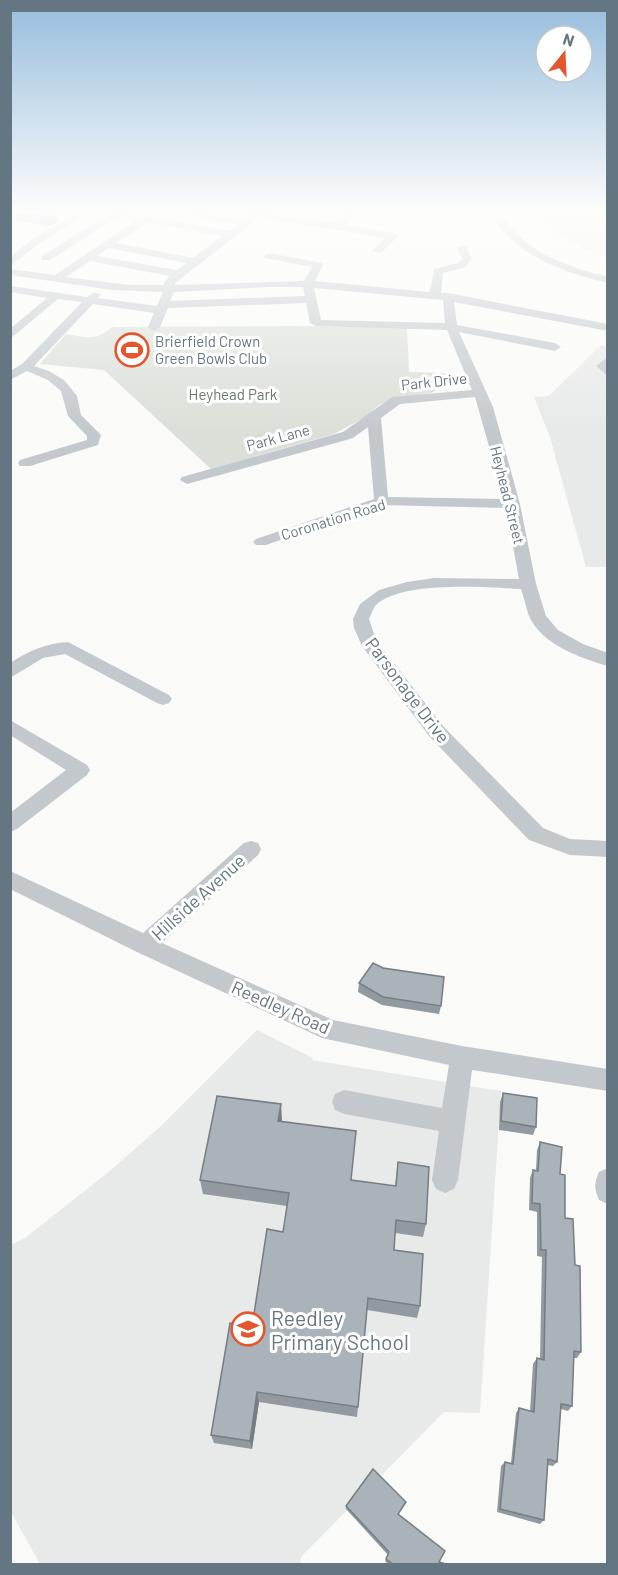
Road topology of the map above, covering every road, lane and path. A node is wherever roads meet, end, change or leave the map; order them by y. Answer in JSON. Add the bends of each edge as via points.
{"nodes":[{"id":1,"x":32,"y":284,"type":"edge"},
{"id":2,"x":106,"y":284,"type":"edge"},
{"id":3,"x":110,"y":284,"type":"edge"},
{"id":4,"x":169,"y":284,"type":"edge"},
{"id":5,"x":290,"y":284,"type":"edge"},
{"id":6,"x":308,"y":284,"type":"edge"},
{"id":7,"x":314,"y":284,"type":"edge"},
{"id":8,"x":440,"y":284,"type":"edge"},
{"id":9,"x":238,"y":286,"type":"junction"},
{"id":10,"x":170,"y":288,"type":"junction"},
{"id":11,"x":10,"y":289,"type":"edge"},
{"id":12,"x":24,"y":291,"type":"junction"},
{"id":13,"x":55,"y":296,"type":"junction"},
{"id":14,"x":442,"y":296,"type":"junction"},
{"id":15,"x":311,"y":299,"type":"junction"},
{"id":16,"x":89,"y":301,"type":"junction"},
{"id":17,"x":240,"y":302,"type":"junction"},
{"id":18,"x":10,"y":304,"type":"edge"},
{"id":19,"x":160,"y":308,"type":"junction"},
{"id":20,"x":154,"y":327,"type":"dead end"},
{"id":21,"x":451,"y":327,"type":"junction"},
{"id":22,"x":608,"y":327,"type":"edge"},
{"id":23,"x":10,"y":336,"type":"edge"},
{"id":24,"x":555,"y":347,"type":"dead end"},
{"id":25,"x":23,"y":351,"type":"edge"},
{"id":26,"x":26,"y":368,"type":"junction"},
{"id":27,"x":10,"y":376,"type":"edge"},
{"id":28,"x":479,"y":393,"type":"junction"},
{"id":29,"x":374,"y":417,"type":"junction"},
{"id":30,"x":375,"y":434,"type":"junction"},
{"id":31,"x":348,"y":435,"type":"junction"},
{"id":32,"x":25,"y":463,"type":"dead end"},
{"id":33,"x":187,"y":480,"type":"dead end"},
{"id":34,"x":381,"y":501,"type":"junction"},
{"id":35,"x":513,"y":504,"type":"junction"},
{"id":36,"x":261,"y":542,"type":"dead end"},
{"id":37,"x":528,"y":584,"type":"junction"},
{"id":38,"x":608,"y":660,"type":"edge"},
{"id":39,"x":10,"y":672,"type":"edge"},
{"id":40,"x":163,"y":699,"type":"dead end"},
{"id":41,"x":10,"y":726,"type":"edge"},
{"id":42,"x":10,"y":824,"type":"edge"},
{"id":43,"x":251,"y":849,"type":"dead end"},
{"id":44,"x":608,"y":849,"type":"edge"},
{"id":45,"x":10,"y":879,"type":"edge"},
{"id":46,"x":145,"y":945,"type":"junction"},
{"id":47,"x":462,"y":1057,"type":"junction"},
{"id":48,"x":608,"y":1080,"type":"edge"},
{"id":49,"x":344,"y":1102,"type":"dead end"},
{"id":50,"x":453,"y":1122,"type":"junction"},
{"id":51,"x":445,"y":1180,"type":"dead end"},
{"id":52,"x":608,"y":1181,"type":"edge"},
{"id":53,"x":608,"y":1191,"type":"edge"}],
"edges":[{"from":1,"to":12,"type":"street"},
{"from":2,"to":16,"type":"street"},
{"from":3,"to":10,"type":"street"},
{"from":4,"to":10,"type":"street"},
{"from":5,"to":9,"type":"street"},
{"from":6,"to":15,"type":"street"},
{"from":7,"to":14,"type":"street"},
{"from":8,"to":14,"type":"street"},
{"from":9,"to":10,"type":"street"},
{"from":9,"to":17,"type":"street"},
{"from":10,"to":19,"type":"street"},
{"from":11,"to":12,"type":"street"},
{"from":12,"to":13,"type":"street"},
{"from":12,"to":18,"type":"street"},
{"from":13,"to":16,"type":"street"},
{"from":13,"to":23,"type":"street"},
{"from":14,"to":21,"type":"street","name":"Heyhead Street"},
{"from":14,"to":22,"type":"street"},
{"from":15,"to":17,"type":"street"},
{"from":15,"to":21,"type":"street","via":[[316,323]]},
{"from":16,"to":19,"type":"street"},
{"from":16,"to":25,"type":"street"},
{"from":17,"to":19,"type":"street"},
{"from":19,"to":20,"type":"street"},
{"from":21,"to":24,"type":"street"},
{"from":21,"to":28,"type":"street","name":"Heyhead Street"},
{"from":25,"to":26,"type":"street"},
{"from":26,"to":27,"type":"street"},
{"from":26,"to":32,"type":"street","via":[[46,372],[58,380],[70,396],[75,416],[94,435],[93,442],[81,448]]},
{"from":28,"to":29,"type":"street","name":"Park Drive","via":[[397,400]]},
{"from":28,"to":35,"type":"street","name":"Heyhead Street"},
{"from":29,"to":30,"type":"street"},
{"from":29,"to":31,"type":"street","name":"Park Lane"},
{"from":30,"to":31,"type":"street"},
{"from":30,"to":34,"type":"street"},
{"from":31,"to":33,"type":"street","name":"Park Lane"},
{"from":34,"to":35,"type":"street","name":"Coronation Road"},
{"from":34,"to":36,"type":"street","name":"Coronation Road"},
{"from":35,"to":37,"type":"street","name":"Heyhead Street"},
{"from":37,"to":38,"type":"street","name":"Heyhead Street","via":[[538,617],[552,634]]},
{"from":37,"to":44,"type":"street","name":"Parsonage Drive","via":[[411,584],[371,602],[361,619],[363,630],[436,731],[536,834],[571,849]]},
{"from":39,"to":40,"type":"street","via":[[40,651],[68,648]]},
{"from":41,"to":42,"type":"street","via":[[80,770]]},
{"from":43,"to":46,"type":"street","name":"Hillside Avenue"},
{"from":45,"to":46,"type":"street","name":"Reedley Road"},
{"from":46,"to":47,"type":"street","name":"Reedley Road","via":[[330,1030]]},
{"from":47,"to":48,"type":"street","name":"Reedley Road"},
{"from":47,"to":50,"type":"street"},
{"from":49,"to":50,"type":"street"},
{"from":50,"to":51,"type":"street"},
{"from":52,"to":53,"type":"street"}]}
